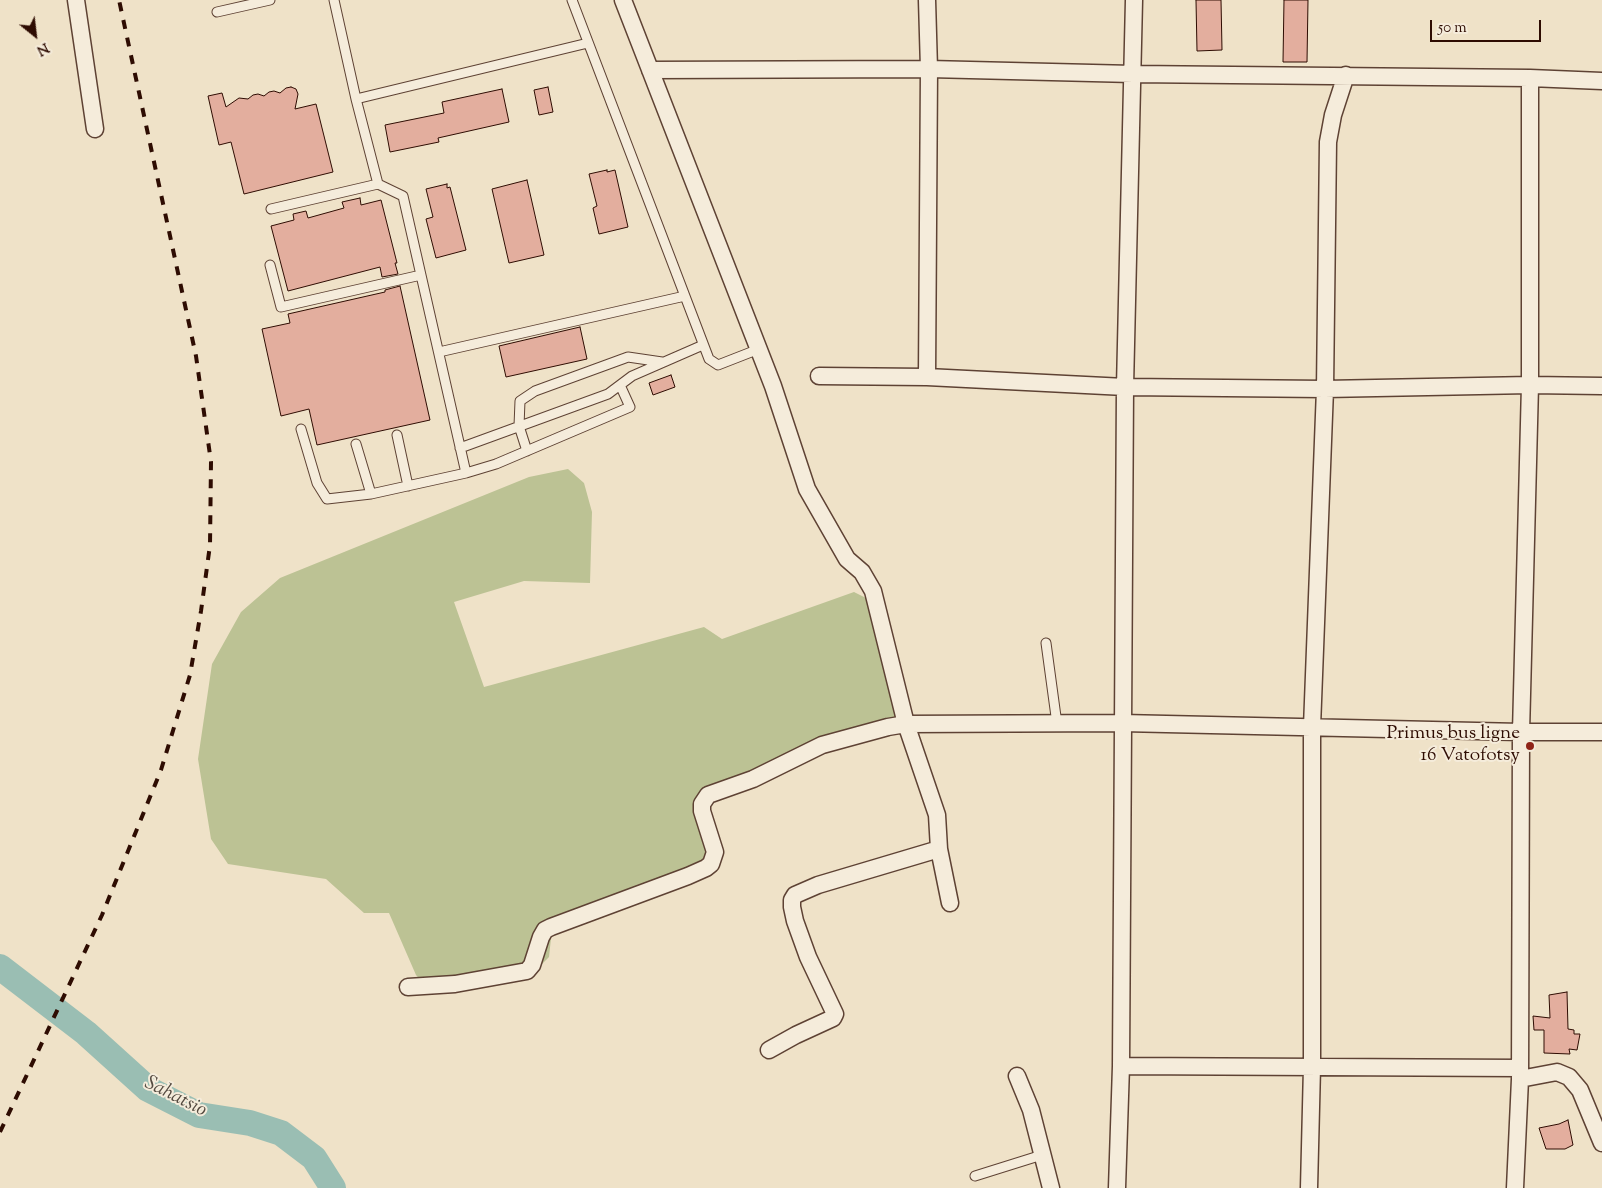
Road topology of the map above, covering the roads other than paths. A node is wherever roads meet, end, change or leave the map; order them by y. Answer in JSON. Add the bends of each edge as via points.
{"nodes":[{"id":1,"x":76,"y":0,"type":"edge"},
{"id":2,"x":270,"y":0,"type":"edge"},
{"id":3,"x":334,"y":0,"type":"edge"},
{"id":4,"x":572,"y":0,"type":"edge"},
{"id":5,"x":623,"y":0,"type":"edge"},
{"id":6,"x":927,"y":0,"type":"edge"},
{"id":7,"x":1134,"y":0,"type":"edge"},
{"id":8,"x":217,"y":12,"type":"dead end"},
{"id":9,"x":588,"y":44,"type":"junction"},
{"id":10,"x":650,"y":70,"type":"junction"},
{"id":11,"x":929,"y":70,"type":"junction"},
{"id":12,"x":1133,"y":74,"type":"junction"},
{"id":13,"x":1346,"y":75,"type":"junction"},
{"id":14,"x":1530,"y":78,"type":"junction"},
{"id":15,"x":1602,"y":81,"type":"edge"},
{"id":16,"x":356,"y":99,"type":"junction"},
{"id":17,"x":95,"y":129,"type":"dead end"},
{"id":18,"x":378,"y":184,"type":"junction"},
{"id":19,"x":271,"y":209,"type":"dead end"},
{"id":20,"x":270,"y":265,"type":"dead end"},
{"id":21,"x":421,"y":275,"type":"junction"},
{"id":22,"x":685,"y":296,"type":"junction"},
{"id":23,"x":704,"y":345,"type":"junction"},
{"id":24,"x":759,"y":349,"type":"junction"},
{"id":25,"x":438,"y":352,"type":"junction"},
{"id":26,"x":664,"y":362,"type":"junction"},
{"id":27,"x":819,"y":376,"type":"dead end"},
{"id":28,"x":927,"y":377,"type":"junction"},
{"id":29,"x":620,"y":385,"type":"junction"},
{"id":30,"x":1530,"y":385,"type":"junction"},
{"id":31,"x":1602,"y":386,"type":"edge"},
{"id":32,"x":1125,"y":387,"type":"junction"},
{"id":33,"x":1325,"y":389,"type":"junction"},
{"id":34,"x":518,"y":426,"type":"junction"},
{"id":35,"x":301,"y":429,"type":"dead end"},
{"id":36,"x":397,"y":435,"type":"dead end"},
{"id":37,"x":356,"y":444,"type":"dead end"},
{"id":38,"x":460,"y":448,"type":"junction"},
{"id":39,"x":527,"y":451,"type":"junction"},
{"id":40,"x":466,"y":473,"type":"junction"},
{"id":41,"x":408,"y":486,"type":"junction"},
{"id":42,"x":372,"y":494,"type":"junction"},
{"id":43,"x":1046,"y":643,"type":"dead end"},
{"id":44,"x":1122,"y":723,"type":"junction"},
{"id":45,"x":906,"y":724,"type":"junction"},
{"id":46,"x":1057,"y":724,"type":"junction"},
{"id":47,"x":1312,"y":727,"type":"junction"},
{"id":48,"x":1521,"y":732,"type":"junction"},
{"id":49,"x":1602,"y":732,"type":"edge"},
{"id":50,"x":939,"y":849,"type":"junction"},
{"id":51,"x":950,"y":903,"type":"dead end"},
{"id":52,"x":408,"y":987,"type":"dead end"},
{"id":53,"x":769,"y":1050,"type":"dead end"},
{"id":54,"x":1121,"y":1066,"type":"junction"},
{"id":55,"x":1312,"y":1067,"type":"junction"},
{"id":56,"x":1520,"y":1073,"type":"junction"},
{"id":57,"x":1018,"y":1076,"type":"dead end"},
{"id":58,"x":1602,"y":1144,"type":"edge"},
{"id":59,"x":1042,"y":1155,"type":"junction"},
{"id":60,"x":976,"y":1176,"type":"dead end"},
{"id":61,"x":1051,"y":1188,"type":"edge"},
{"id":62,"x":1117,"y":1188,"type":"edge"},
{"id":63,"x":1309,"y":1188,"type":"edge"},
{"id":64,"x":1516,"y":1188,"type":"edge"}],
"edges":[{"from":1,"to":17,"type":"street"},
{"from":2,"to":8,"type":"lane"},
{"from":3,"to":16,"type":"lane"},
{"from":4,"to":9,"type":"lane"},
{"from":5,"to":10,"type":"street"},
{"from":6,"to":11,"type":"street"},
{"from":7,"to":12,"type":"street"},
{"from":9,"to":16,"type":"lane"},
{"from":9,"to":22,"type":"lane"},
{"from":10,"to":11,"type":"street"},
{"from":10,"to":24,"type":"street"},
{"from":11,"to":12,"type":"street"},
{"from":11,"to":28,"type":"street"},
{"from":12,"to":13,"type":"street"},
{"from":12,"to":32,"type":"street"},
{"from":13,"to":14,"type":"street"},
{"from":13,"to":33,"type":"street","via":[[1328,142]]},
{"from":14,"to":15,"type":"street"},
{"from":14,"to":30,"type":"street"},
{"from":16,"to":18,"type":"lane"},
{"from":18,"to":19,"type":"lane"},
{"from":18,"to":21,"type":"lane","via":[[403,196]]},
{"from":20,"to":21,"type":"lane","via":[[281,307]]},
{"from":21,"to":25,"type":"lane"},
{"from":22,"to":23,"type":"lane"},
{"from":22,"to":25,"type":"lane"},
{"from":23,"to":24,"type":"lane","via":[[709,359],[718,365]]},
{"from":23,"to":26,"type":"lane"},
{"from":24,"to":45,"type":"street","via":[[807,489],[847,559],[862,572],[873,591]]},
{"from":25,"to":38,"type":"lane"},
{"from":26,"to":29,"type":"lane"},
{"from":26,"to":34,"type":"lane","via":[[628,357],[535,391],[520,401]]},
{"from":27,"to":28,"type":"street"},
{"from":28,"to":32,"type":"street"},
{"from":29,"to":34,"type":"lane","via":[[608,394]]},
{"from":29,"to":39,"type":"lane","via":[[630,407]]},
{"from":30,"to":31,"type":"street"},
{"from":30,"to":33,"type":"street"},
{"from":30,"to":48,"type":"street"},
{"from":32,"to":33,"type":"street"},
{"from":32,"to":44,"type":"street"},
{"from":33,"to":47,"type":"street"},
{"from":34,"to":38,"type":"lane"},
{"from":34,"to":39,"type":"lane"},
{"from":35,"to":42,"type":"lane","via":[[317,483],[327,499]]},
{"from":36,"to":41,"type":"lane"},
{"from":37,"to":42,"type":"lane"},
{"from":38,"to":40,"type":"lane"},
{"from":39,"to":40,"type":"lane"},
{"from":40,"to":41,"type":"lane"},
{"from":41,"to":42,"type":"lane"},
{"from":43,"to":46,"type":"lane"},
{"from":44,"to":46,"type":"street"},
{"from":44,"to":47,"type":"street"},
{"from":44,"to":54,"type":"street"},
{"from":45,"to":46,"type":"street"},
{"from":45,"to":50,"type":"street","via":[[937,815]]},
{"from":45,"to":52,"type":"street","via":[[822,745],[753,779],[708,795],[703,800],[702,811],[715,852],[711,864],[688,876],[545,930],[532,965],[526,971],[455,984]]},
{"from":47,"to":48,"type":"street"},
{"from":47,"to":55,"type":"street"},
{"from":48,"to":49,"type":"street"},
{"from":48,"to":56,"type":"street"},
{"from":50,"to":51,"type":"street"},
{"from":50,"to":53,"type":"street","via":[[818,885],[795,895],[792,900],[795,921],[835,1014],[833,1018]]},
{"from":54,"to":55,"type":"street"},
{"from":54,"to":62,"type":"street"},
{"from":55,"to":56,"type":"street"},
{"from":55,"to":63,"type":"street"},
{"from":56,"to":58,"type":"street","via":[[1557,1072],[1568,1077],[1580,1090]]},
{"from":56,"to":64,"type":"street"},
{"from":57,"to":59,"type":"street","via":[[1031,1110]]},
{"from":59,"to":60,"type":"lane"},
{"from":59,"to":61,"type":"street"}]}
